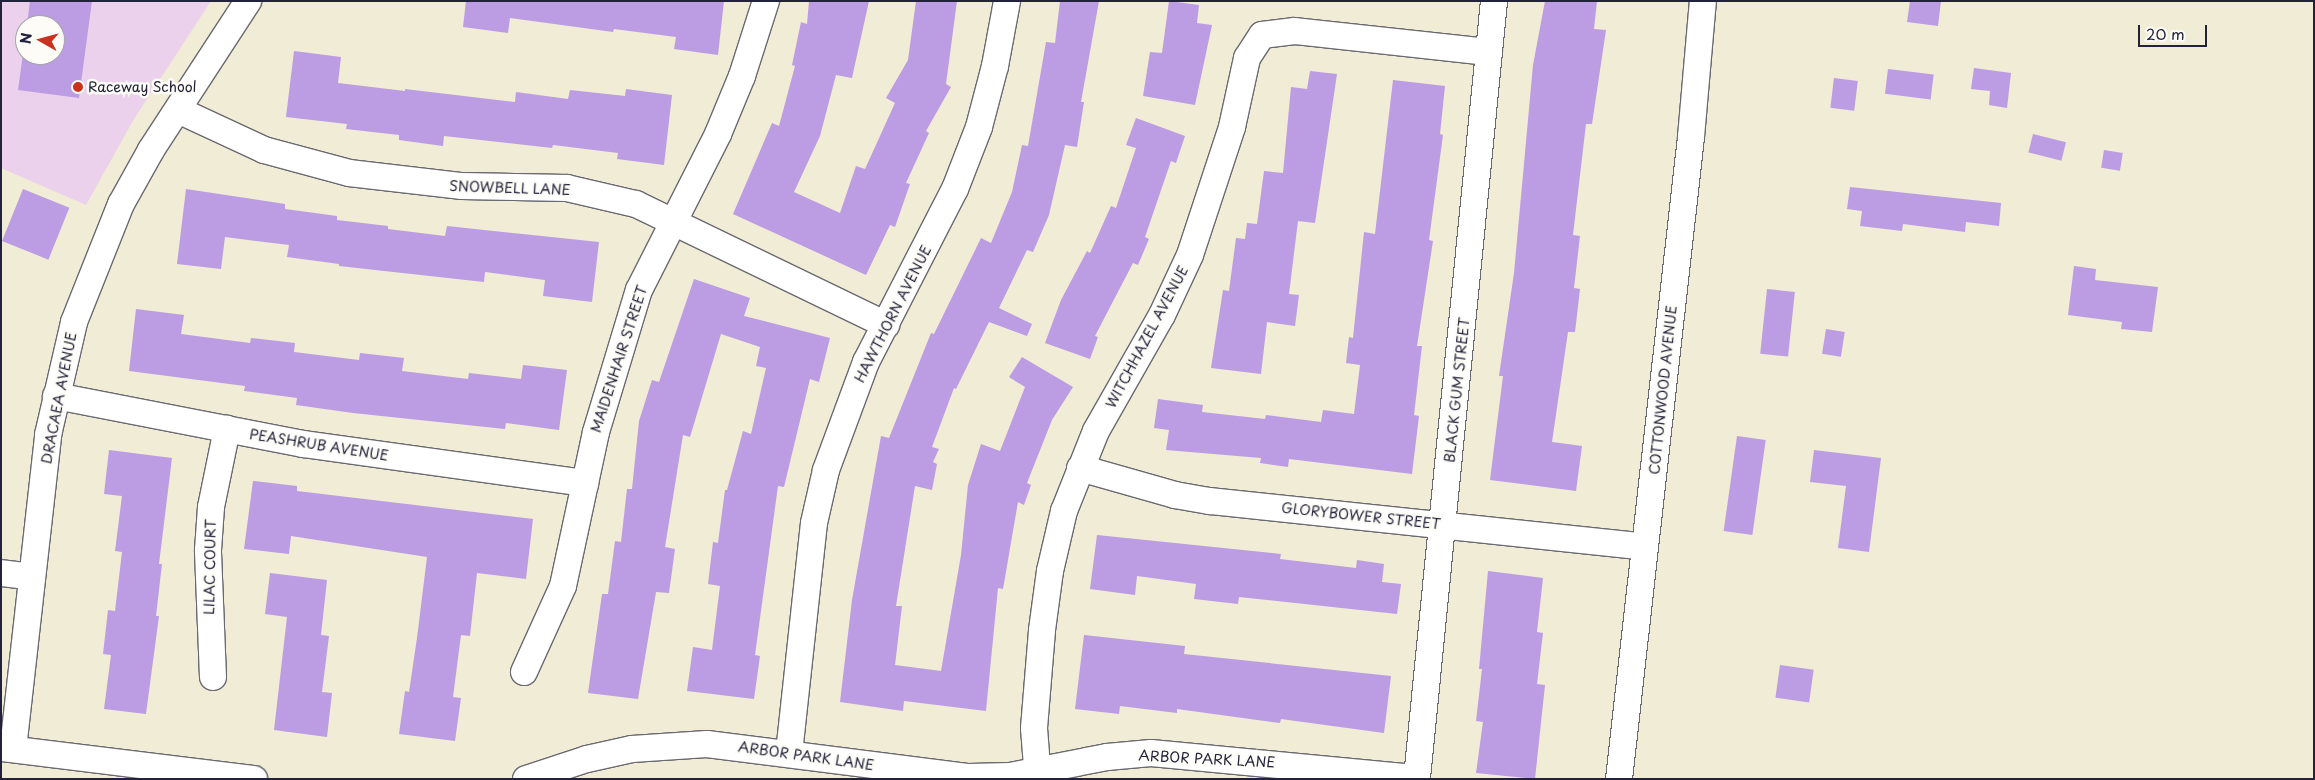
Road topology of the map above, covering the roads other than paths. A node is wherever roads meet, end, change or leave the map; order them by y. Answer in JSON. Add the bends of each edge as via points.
{"nodes":[{"id":1,"x":248,"y":1,"type":"edge"},
{"id":2,"x":766,"y":1,"type":"edge"},
{"id":3,"x":1007,"y":1,"type":"edge"},
{"id":4,"x":1494,"y":1,"type":"edge"},
{"id":5,"x":1703,"y":1,"type":"edge"},
{"id":6,"x":1489,"y":52,"type":"junction"},
{"id":7,"x":178,"y":110,"type":"junction"},
{"id":8,"x":672,"y":220,"type":"junction"},
{"id":9,"x":886,"y":325,"type":"junction"},
{"id":10,"x":56,"y":396,"type":"junction"},
{"id":11,"x":227,"y":429,"type":"junction"},
{"id":12,"x":1080,"y":468,"type":"junction"},
{"id":13,"x":585,"y":483,"type":"junction"},
{"id":14,"x":1443,"y":524,"type":"junction"},
{"id":15,"x":1645,"y":547,"type":"junction"},
{"id":16,"x":1,"y":573,"type":"edge"},
{"id":17,"x":32,"y":578,"type":"junction"},
{"id":18,"x":524,"y":672,"type":"dead end"},
{"id":19,"x":213,"y":677,"type":"dead end"},
{"id":20,"x":7,"y":749,"type":"edge"},
{"id":21,"x":789,"y":753,"type":"junction"},
{"id":22,"x":1038,"y":775,"type":"edge"},
{"id":23,"x":1417,"y":778,"type":"edge"},
{"id":24,"x":254,"y":779,"type":"edge"},
{"id":25,"x":526,"y":779,"type":"edge"},
{"id":26,"x":1619,"y":779,"type":"edge"}],
"edges":[{"from":1,"to":7,"type":"street","name":"DRACAEA AVENUE"},
{"from":2,"to":8,"type":"street","name":"MAIDENHAIR STREET","via":[[742,76],[718,134]]},
{"from":3,"to":9,"type":"street","name":"HAWTHORN AVENUE","via":[[995,66],[975,136],[934,234]]},
{"from":4,"to":6,"type":"street","name":"BLACK GUM STREET"},
{"from":5,"to":15,"type":"street","name":"COTTONWOOD AVENUE"},
{"from":6,"to":12,"type":"street","name":"WITCHHAZEL AVENUE","via":[[1295,32],[1262,35],[1247,58],[1232,127],[1190,255],[1162,315],[1096,431]]},
{"from":6,"to":14,"type":"street","name":"BLACK GUM STREET"},
{"from":7,"to":8,"type":"street","name":"SNOWBELL LANE","via":[[264,150],[349,173],[462,186],[567,188],[636,204]]},
{"from":7,"to":10,"type":"street","name":"DRACAEA AVENUE","via":[[130,188],[98,256],[74,322]]},
{"from":8,"to":9,"type":"street","name":"SNOWBELL LANE"},
{"from":8,"to":13,"type":"street","name":"MAIDENHAIR STREET","via":[[639,290],[596,432]]},
{"from":9,"to":21,"type":"street","name":"HAWTHORN AVENUE","via":[[866,362],[846,411],[820,497]]},
{"from":10,"to":11,"type":"street","name":"PEASHRUB AVENUE"},
{"from":10,"to":17,"type":"street","name":"DRACAEA AVENUE"},
{"from":11,"to":13,"type":"street","name":"PEASHRUB AVENUE","via":[[303,444]]},
{"from":11,"to":19,"type":"street","name":"LILAC COURT","via":[[211,507],[208,550]]},
{"from":12,"to":14,"type":"street","name":"GLORYBOWER STREET","via":[[1183,497]]},
{"from":12,"to":22,"type":"street","name":"WITCHHAZEL AVENUE","via":[[1064,511],[1050,571],[1034,728]]},
{"from":13,"to":18,"type":"street","name":"MAIDENHAIR STREET","via":[[563,586]]},
{"from":14,"to":15,"type":"street","name":"GLORYBOWER STREET"},
{"from":14,"to":23,"type":"street","name":"BLACK GUM STREET"},
{"from":15,"to":26,"type":"street","name":"COTTONWOOD AVENUE"},
{"from":16,"to":17,"type":"street"},
{"from":17,"to":20,"type":"street","name":"DRACAEA AVENUE"},
{"from":20,"to":24,"type":"street"},
{"from":21,"to":22,"type":"street","name":"ARBOR PARK LANE","via":[[969,777]]},
{"from":21,"to":25,"type":"street","name":"ARBOR PARK LANE","via":[[708,744],[632,749],[587,759]]},
{"from":22,"to":23,"type":"street","name":"ARBOR PARK LANE","via":[[1107,756],[1151,753]]}]}
